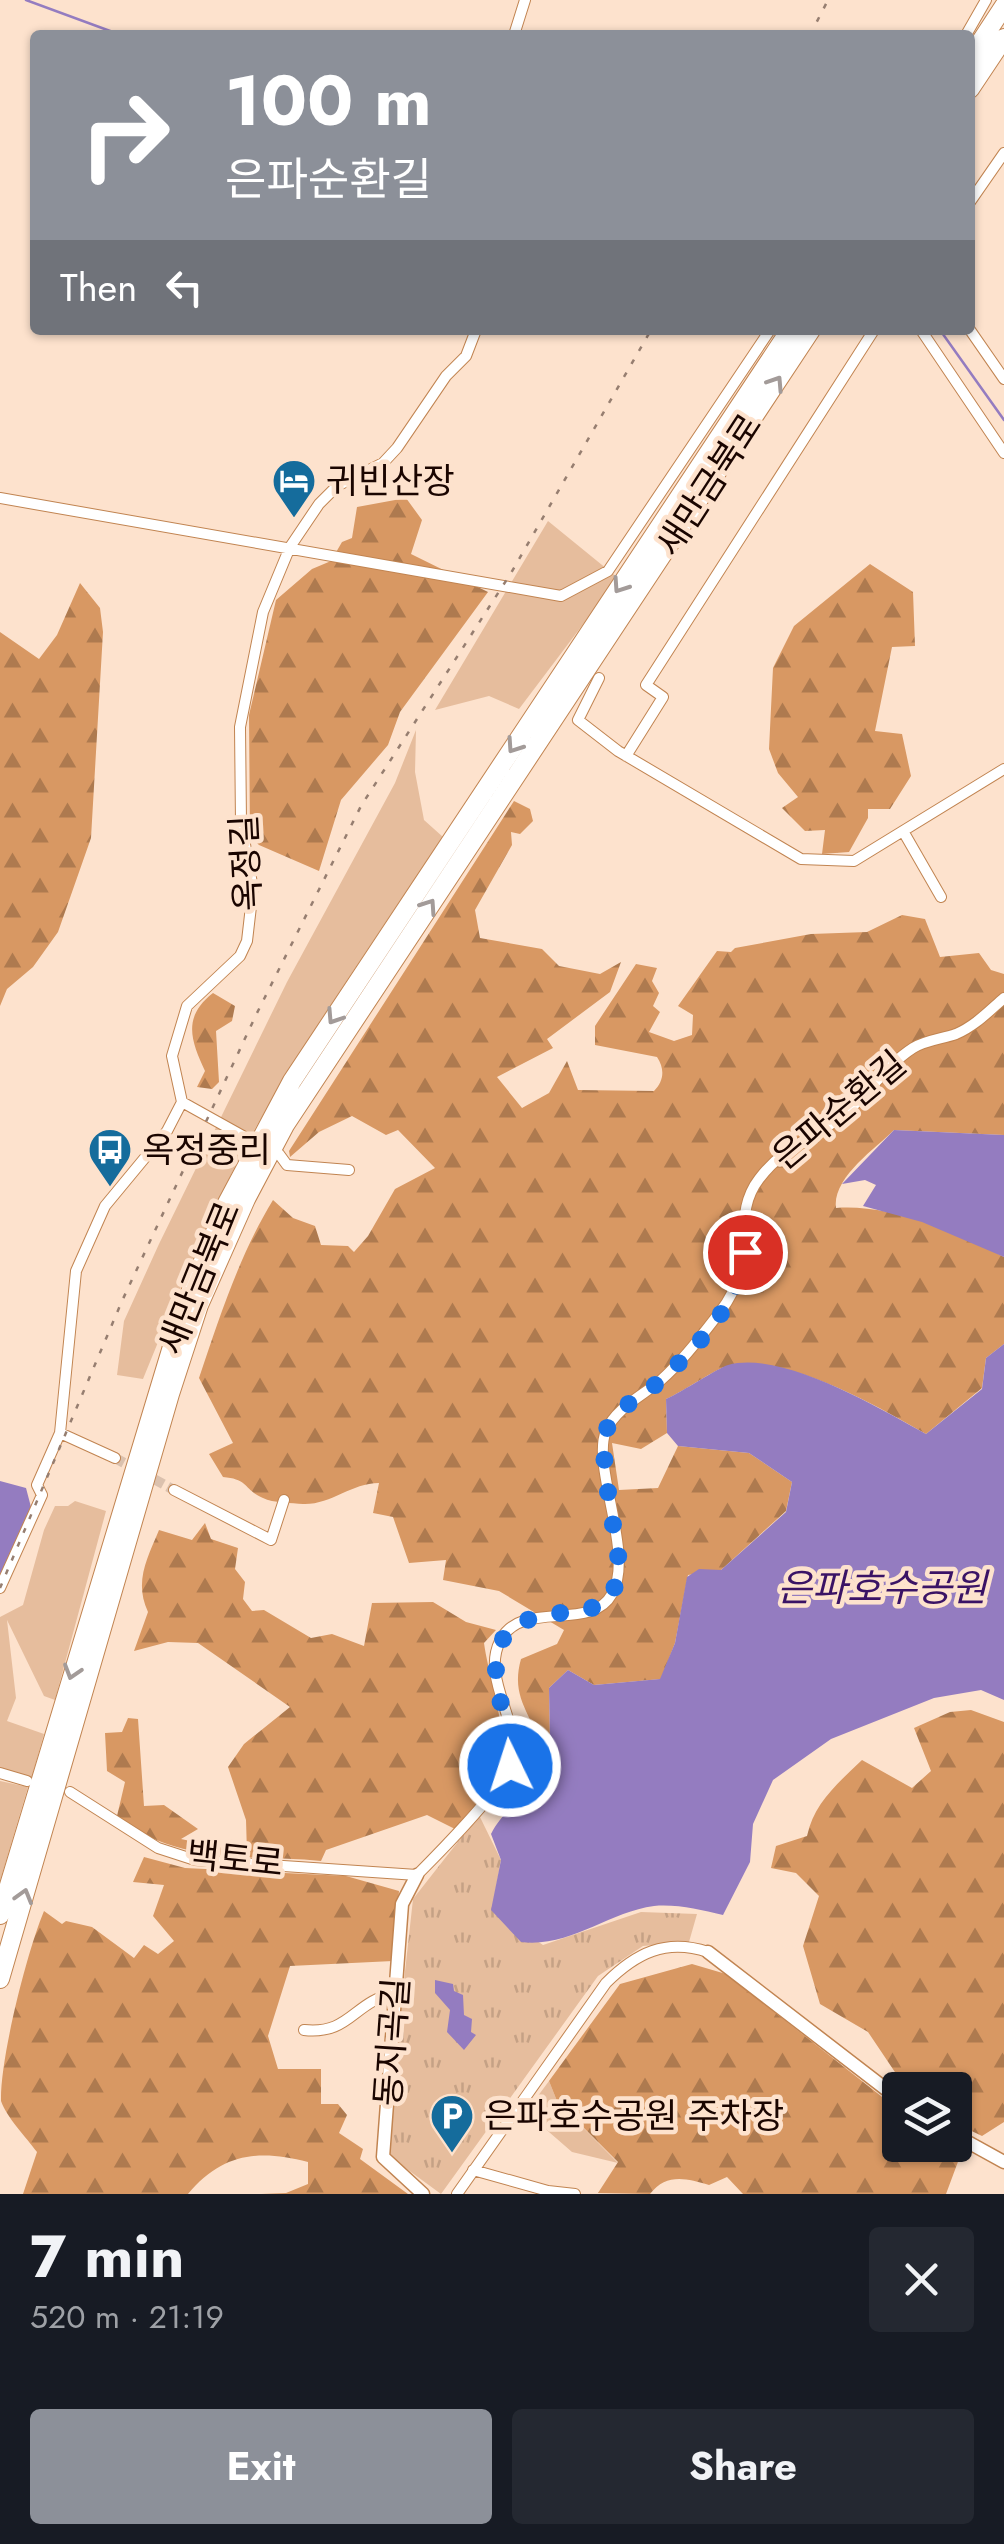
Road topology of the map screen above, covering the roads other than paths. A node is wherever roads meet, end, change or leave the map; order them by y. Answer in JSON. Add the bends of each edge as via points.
{"nodes":[{"id":1,"x":525,"y":0,"type":"edge"},
{"id":2,"x":986,"y":0,"type":"edge"},
{"id":3,"x":1004,"y":6,"type":"edge"},
{"id":4,"x":516,"y":30,"type":"edge"},
{"id":5,"x":969,"y":30,"type":"edge"},
{"id":6,"x":1004,"y":38,"type":"edge"},
{"id":7,"x":975,"y":50,"type":"edge"},
{"id":8,"x":1004,"y":54,"type":"edge"},
{"id":9,"x":975,"y":82,"type":"edge"},
{"id":10,"x":975,"y":93,"type":"edge"},
{"id":11,"x":1002,"y":158,"type":"edge"},
{"id":12,"x":975,"y":195,"type":"edge"},
{"id":13,"x":474,"y":335,"type":"edge"},
{"id":14,"x":767,"y":335,"type":"edge"},
{"id":15,"x":787,"y":335,"type":"edge"},
{"id":16,"x":808,"y":335,"type":"edge"},
{"id":17,"x":871,"y":335,"type":"edge"},
{"id":18,"x":924,"y":335,"type":"edge"},
{"id":19,"x":973,"y":335,"type":"edge"},
{"id":20,"x":1004,"y":379,"type":"edge"},
{"id":21,"x":1004,"y":453,"type":"edge"},
{"id":22,"x":0,"y":498,"type":"edge"},
{"id":23,"x":290,"y":547,"type":"junction"},
{"id":24,"x":599,"y":635,"type":"junction"},
{"id":25,"x":584,"y":672,"type":"junction"},
{"id":26,"x":626,"y":756,"type":"junction"},
{"id":27,"x":1004,"y":769,"type":"edge"},
{"id":28,"x":903,"y":831,"type":"junction"},
{"id":29,"x":941,"y":896,"type":"dead end"},
{"id":30,"x":1004,"y":998,"type":"edge"},
{"id":31,"x":182,"y":1102,"type":"junction"},
{"id":32,"x":243,"y":1136,"type":"dead end"},
{"id":33,"x":280,"y":1154,"type":"dead end"},
{"id":34,"x":349,"y":1170,"type":"dead end"},
{"id":35,"x":60,"y":1433,"type":"junction"},
{"id":36,"x":114,"y":1458,"type":"tunnel mouth"},
{"id":37,"x":174,"y":1490,"type":"tunnel mouth"},
{"id":38,"x":284,"y":1500,"type":"dead end"},
{"id":39,"x":0,"y":1588,"type":"edge"},
{"id":40,"x":0,"y":1773,"type":"edge"},
{"id":41,"x":47,"y":1790,"type":"junction"},
{"id":42,"x":40,"y":1812,"type":"junction"},
{"id":43,"x":417,"y":1876,"type":"junction"},
{"id":44,"x":0,"y":1915,"type":"edge"},
{"id":45,"x":708,"y":1952,"type":"joint"},
{"id":46,"x":0,"y":1979,"type":"edge"},
{"id":47,"x":396,"y":1993,"type":"junction"},
{"id":48,"x":304,"y":2030,"type":"dead end"},
{"id":49,"x":882,"y":2086,"type":"edge"},
{"id":50,"x":972,"y":2144,"type":"edge"},
{"id":51,"x":1004,"y":2162,"type":"edge"},
{"id":52,"x":474,"y":2170,"type":"junction"},
{"id":53,"x":424,"y":2194,"type":"edge"},
{"id":54,"x":457,"y":2194,"type":"edge"},
{"id":55,"x":576,"y":2194,"type":"edge"}],
"edges":[{"from":1,"to":4,"type":"street"},
{"from":2,"to":5,"type":"street"},
{"from":3,"to":7,"type":"highway"},
{"from":6,"to":9,"type":"highway"},
{"from":8,"to":10,"type":"highway"},
{"from":11,"to":12,"type":"street"},
{"from":13,"to":23,"type":"street","name":"옥정길","via":[[466,356],[384,463],[337,486]]},
{"from":14,"to":23,"type":"street","via":[[608,571],[580,588],[561,596],[528,592]]},
{"from":15,"to":24,"type":"highway","name":"새만금북로","one_way":true},
{"from":24,"to":16,"type":"highway","name":"새만금북로","one_way":true},
{"from":17,"to":26,"type":"street","via":[[646,684],[662,697]]},
{"from":18,"to":21,"type":"street"},
{"from":19,"to":20,"type":"street"},
{"from":22,"to":23,"type":"street"},
{"from":23,"to":31,"type":"street","name":"옥정길","via":[[263,612],[240,727],[242,822],[253,889],[247,941],[240,956],[187,1006],[176,1031],[173,1066]]},
{"from":24,"to":25,"type":"highway","name":"새만금북로"},
{"from":25,"to":26,"type":"street","via":[[578,720]]},
{"from":25,"to":41,"type":"highway","name":"새만금북로","via":[[336,1044],[246,1199],[199,1305]]},
{"from":26,"to":28,"type":"street","via":[[801,859],[854,860]]},
{"from":27,"to":28,"type":"street"},
{"from":28,"to":29,"type":"street"},
{"from":30,"to":43,"type":"street","name":"은파순환길","via":[[972,1026],[913,1048],[850,1110],[798,1140],[756,1182],[745,1211],[744,1270],[732,1296],[663,1379],[618,1413],[604,1436],[619,1562],[615,1590],[598,1607],[509,1627],[493,1666],[511,1741],[510,1766]]},
{"from":31,"to":32,"type":"street"},
{"from":31,"to":35,"type":"street","via":[[168,1131],[105,1206],[76,1271]]},
{"from":33,"to":34,"type":"street","via":[[287,1165]]},
{"from":35,"to":36,"type":"street"},
{"from":35,"to":39,"type":"street","via":[[37,1485],[42,1495],[29,1529]]},
{"from":37,"to":38,"type":"street","via":[[271,1540]]},
{"from":40,"to":41,"type":"street","name":"백토로"},
{"from":41,"to":42,"type":"highway","name":"새만금북로"},
{"from":41,"to":43,"type":"street","name":"백토로","via":[[195,1860]]},
{"from":42,"to":44,"type":"highway"},
{"from":46,"to":42,"type":"highway","one_way":true},
{"from":43,"to":47,"type":"street","name":"동지곡길","via":[[402,1904]]},
{"from":45,"to":49,"type":"street"},
{"from":45,"to":52,"type":"street","via":[[681,1945],[628,1960]]},
{"from":47,"to":48,"type":"street","via":[[374,1997],[341,2028]]},
{"from":47,"to":53,"type":"street","name":"동지곡길","via":[[382,2157]]},
{"from":50,"to":51,"type":"street"},
{"from":52,"to":54,"type":"street"},
{"from":52,"to":55,"type":"street"}]}
